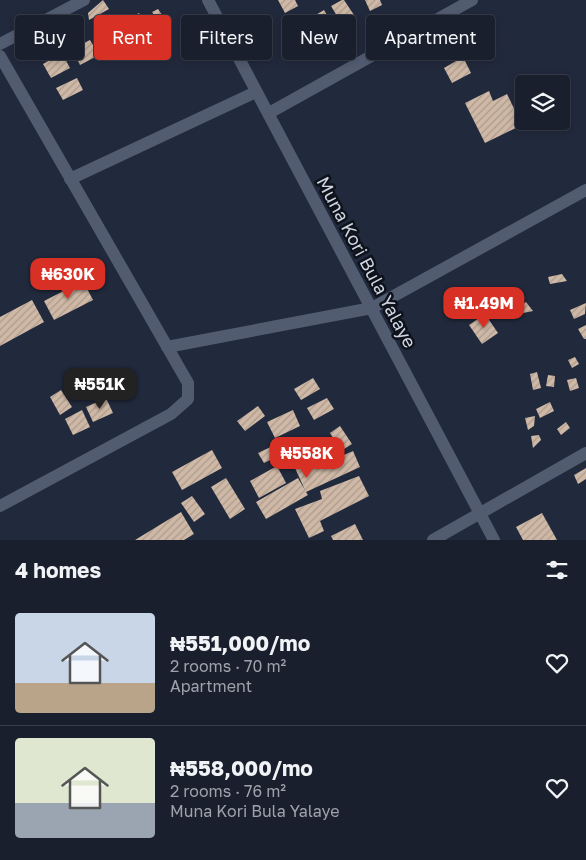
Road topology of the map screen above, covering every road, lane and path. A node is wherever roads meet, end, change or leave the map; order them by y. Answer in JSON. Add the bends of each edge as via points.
{"nodes":[{"id":1,"x":84,"y":0,"type":"edge"},
{"id":2,"x":208,"y":0,"type":"edge"},
{"id":3,"x":472,"y":0,"type":"edge"},
{"id":4,"x":0,"y":44,"type":"edge"},
{"id":5,"x":0,"y":56,"type":"edge"},
{"id":6,"x":256,"y":92,"type":"junction"},
{"id":7,"x":269,"y":113,"type":"junction"},
{"id":8,"x":70,"y":179,"type":"junction"},
{"id":9,"x":586,"y":190,"type":"edge"},
{"id":10,"x":372,"y":308,"type":"junction"},
{"id":11,"x":167,"y":347,"type":"junction"},
{"id":12,"x":586,"y":453,"type":"edge"},
{"id":13,"x":0,"y":506,"type":"edge"},
{"id":14,"x":478,"y":512,"type":"junction"},
{"id":15,"x":433,"y":540,"type":"edge"},
{"id":16,"x":494,"y":540,"type":"edge"}],
"edges":[{"from":1,"to":4,"type":"street"},
{"from":2,"to":6,"type":"street","name":"Muna Kori Bula Yalaye"},
{"from":3,"to":7,"type":"street"},
{"from":5,"to":8,"type":"street"},
{"from":6,"to":7,"type":"street","name":"Muna Kori Bula Yalaye"},
{"from":6,"to":8,"type":"street"},
{"from":7,"to":10,"type":"street","name":"Muna Kori Bula Yalaye"},
{"from":8,"to":11,"type":"street"},
{"from":9,"to":10,"type":"street"},
{"from":10,"to":11,"type":"street"},
{"from":10,"to":14,"type":"street","name":"Muna Kori Bula Yalaye"},
{"from":11,"to":13,"type":"street","via":[[188,383],[188,399],[171,414]]},
{"from":12,"to":14,"type":"street"},
{"from":14,"to":15,"type":"street"},
{"from":14,"to":16,"type":"street","name":"Muna Kori Bula Yalaye"}]}
